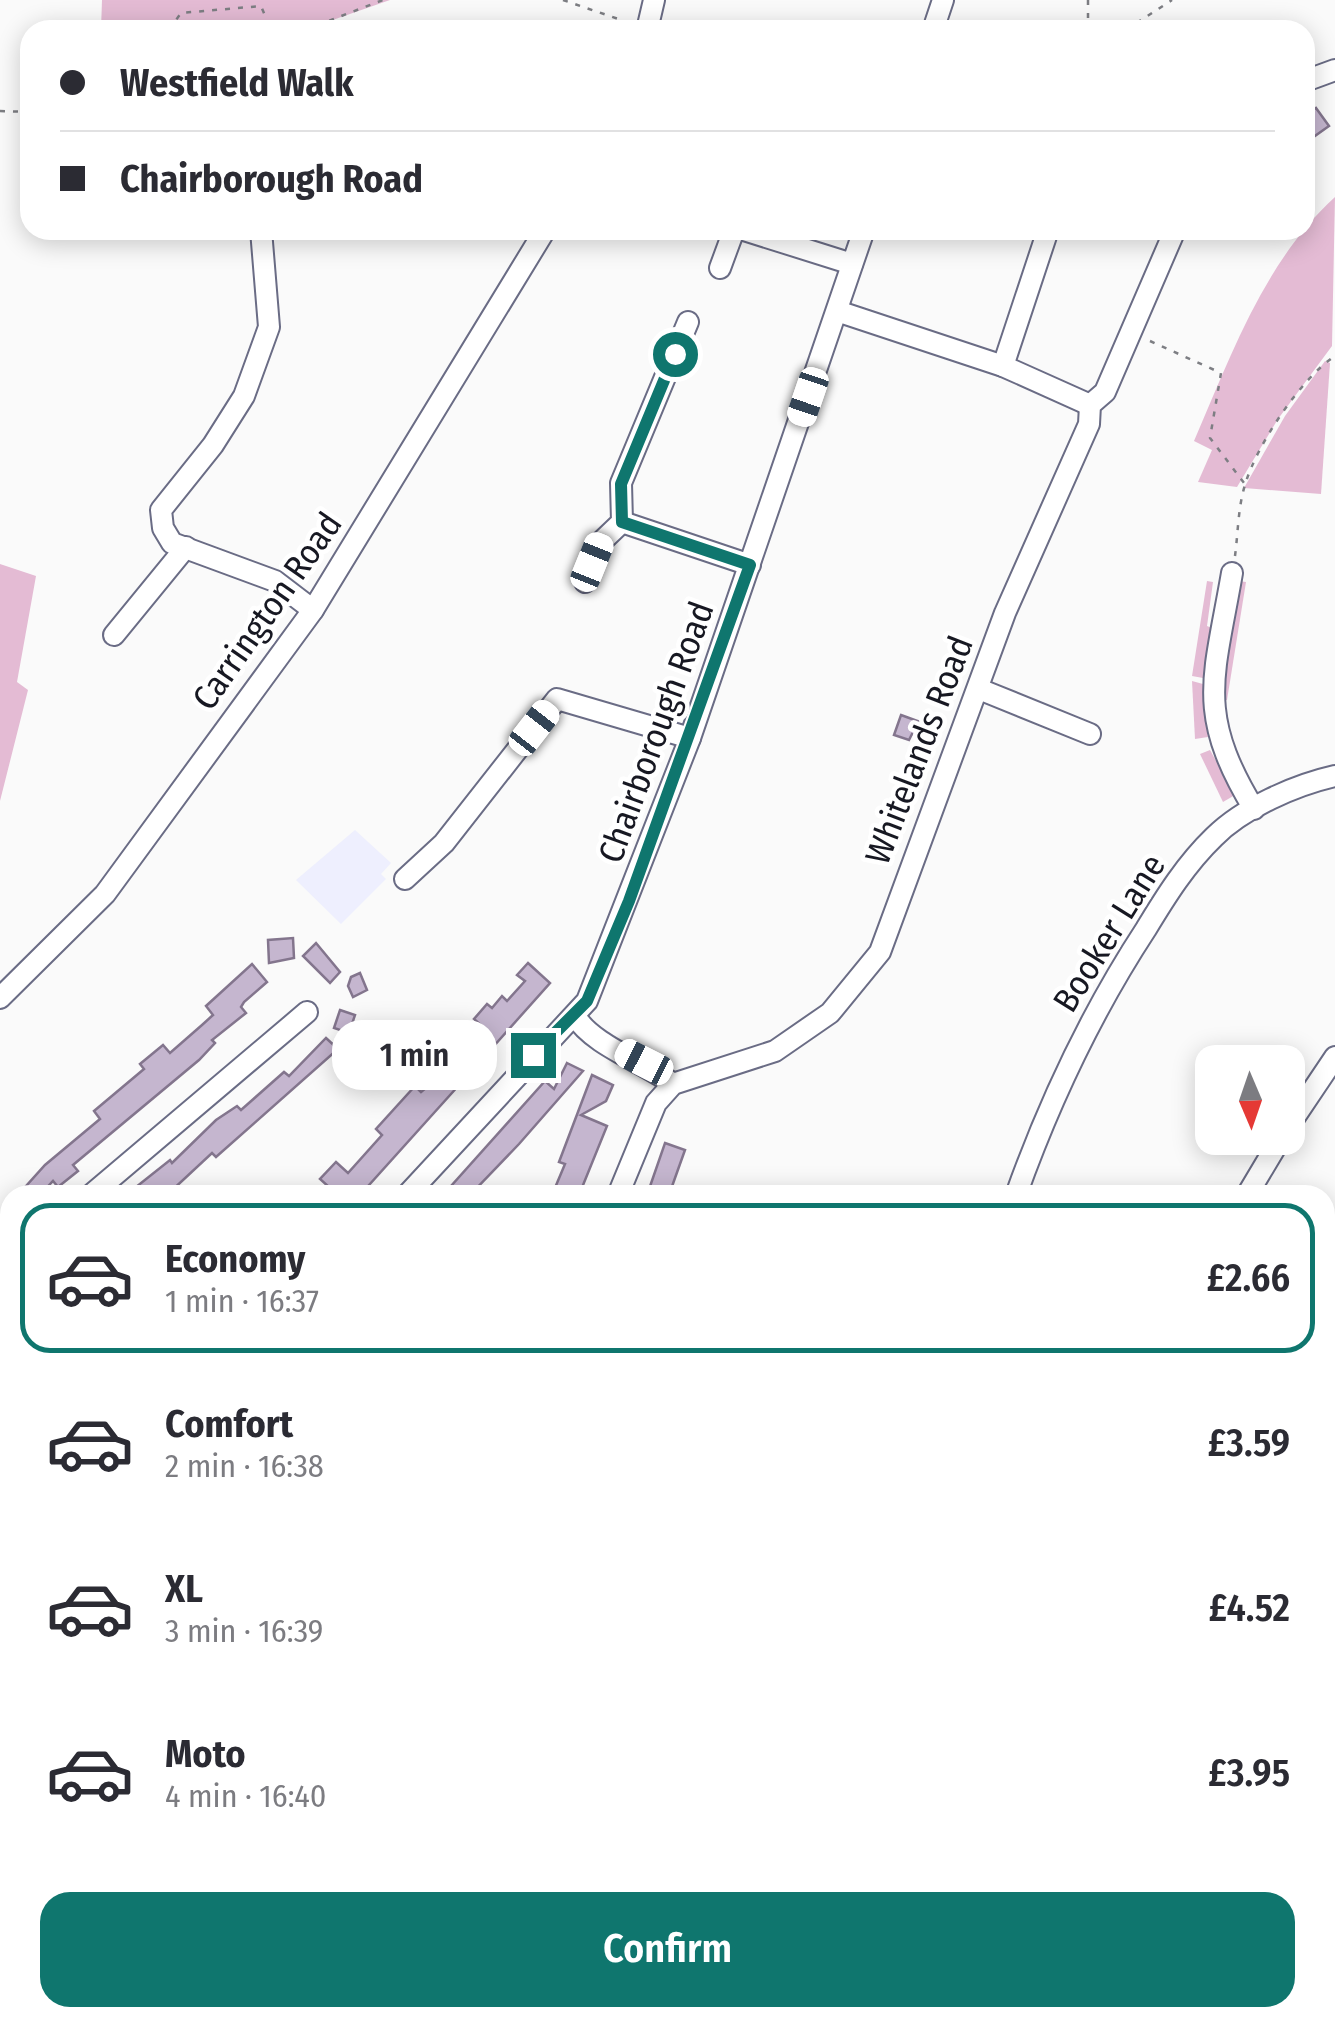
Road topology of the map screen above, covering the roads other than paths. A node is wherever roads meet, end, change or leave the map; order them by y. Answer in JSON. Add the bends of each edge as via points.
{"nodes":[{"id":1,"x":262,"y":240,"type":"edge"},
{"id":2,"x":539,"y":240,"type":"edge"},
{"id":3,"x":730,"y":240,"type":"edge"},
{"id":4,"x":776,"y":240,"type":"edge"},
{"id":5,"x":860,"y":240,"type":"edge"},
{"id":6,"x":1045,"y":240,"type":"edge"},
{"id":7,"x":1171,"y":240,"type":"edge"},
{"id":8,"x":852,"y":264,"type":"junction"},
{"id":9,"x":720,"y":268,"type":"dead end"},
{"id":10,"x":837,"y":311,"type":"junction"},
{"id":11,"x":688,"y":322,"type":"dead end"},
{"id":12,"x":1003,"y":366,"type":"junction"},
{"id":13,"x":1090,"y":405,"type":"junction"},
{"id":14,"x":622,"y":522,"type":"junction"},
{"id":15,"x":186,"y":547,"type":"junction"},
{"id":16,"x":750,"y":565,"type":"junction"},
{"id":17,"x":1232,"y":573,"type":"road end"},
{"id":18,"x":584,"y":582,"type":"dead end"},
{"id":19,"x":312,"y":610,"type":"junction"},
{"id":20,"x":114,"y":635,"type":"dead end"},
{"id":21,"x":979,"y":690,"type":"junction"},
{"id":22,"x":1090,"y":734,"type":"dead end"},
{"id":23,"x":690,"y":738,"type":"junction"},
{"id":24,"x":1335,"y":776,"type":"edge"},
{"id":25,"x":1254,"y":809,"type":"junction"},
{"id":26,"x":405,"y":879,"type":"dead end"},
{"id":27,"x":0,"y":998,"type":"edge"},
{"id":28,"x":307,"y":1012,"type":"dead end"},
{"id":29,"x":576,"y":1016,"type":"junction"},
{"id":30,"x":1335,"y":1057,"type":"edge"},
{"id":31,"x":673,"y":1084,"type":"junction"},
{"id":32,"x":1305,"y":1102,"type":"edge"},
{"id":33,"x":1271,"y":1155,"type":"edge"},
{"id":34,"x":103,"y":1185,"type":"edge"},
{"id":35,"x":417,"y":1185,"type":"edge"},
{"id":36,"x":622,"y":1185,"type":"edge"},
{"id":37,"x":1020,"y":1185,"type":"edge"},
{"id":38,"x":1254,"y":1185,"type":"edge"}],
"edges":[{"from":1,"to":15,"type":"street","via":[[269,328],[244,396],[161,510],[172,543]]},
{"from":2,"to":19,"type":"street","name":"Carrington Road"},
{"from":3,"to":9,"type":"street"},
{"from":4,"to":8,"type":"street"},
{"from":5,"to":8,"type":"street","name":"Chairborough Road"},
{"from":6,"to":12,"type":"street"},
{"from":7,"to":13,"type":"street","name":"Whitelands Road","via":[[1105,392]]},
{"from":8,"to":10,"type":"street","name":"Chairborough Road"},
{"from":10,"to":12,"type":"street"},
{"from":10,"to":16,"type":"street","name":"Chairborough Road"},
{"from":11,"to":14,"type":"street","via":[[621,484]]},
{"from":12,"to":13,"type":"street"},
{"from":13,"to":21,"type":"street","name":"Whitelands Road","via":[[1089,424],[1005,613]]},
{"from":14,"to":16,"type":"street"},
{"from":14,"to":18,"type":"street","via":[[600,543]]},
{"from":15,"to":19,"type":"street","via":[[275,581]]},
{"from":15,"to":20,"type":"street"},
{"from":16,"to":23,"type":"street","name":"Chairborough Road"},
{"from":17,"to":25,"type":"street","via":[[1212,718],[1230,770]]},
{"from":19,"to":27,"type":"street","name":"Carrington Road","via":[[105,894]]},
{"from":21,"to":22,"type":"street"},
{"from":21,"to":31,"type":"street","name":"Whitelands Road","via":[[880,952],[830,1013],[775,1051]]},
{"from":23,"to":26,"type":"street","via":[[557,699],[444,843]]},
{"from":23,"to":29,"type":"street","name":"Chairborough Road","via":[[629,901]]},
{"from":24,"to":25,"type":"street","name":"Booker Lane"},
{"from":25,"to":37,"type":"street","name":"Booker Lane","via":[[1216,834],[1180,874],[1103,996],[1049,1105]]},
{"from":28,"to":34,"type":"street"},
{"from":29,"to":31,"type":"street","via":[[585,1032]]},
{"from":29,"to":35,"type":"street","name":"Chairborough Road"},
{"from":30,"to":32,"type":"street"},
{"from":31,"to":36,"type":"street","via":[[656,1103]]},
{"from":33,"to":38,"type":"street"}]}
